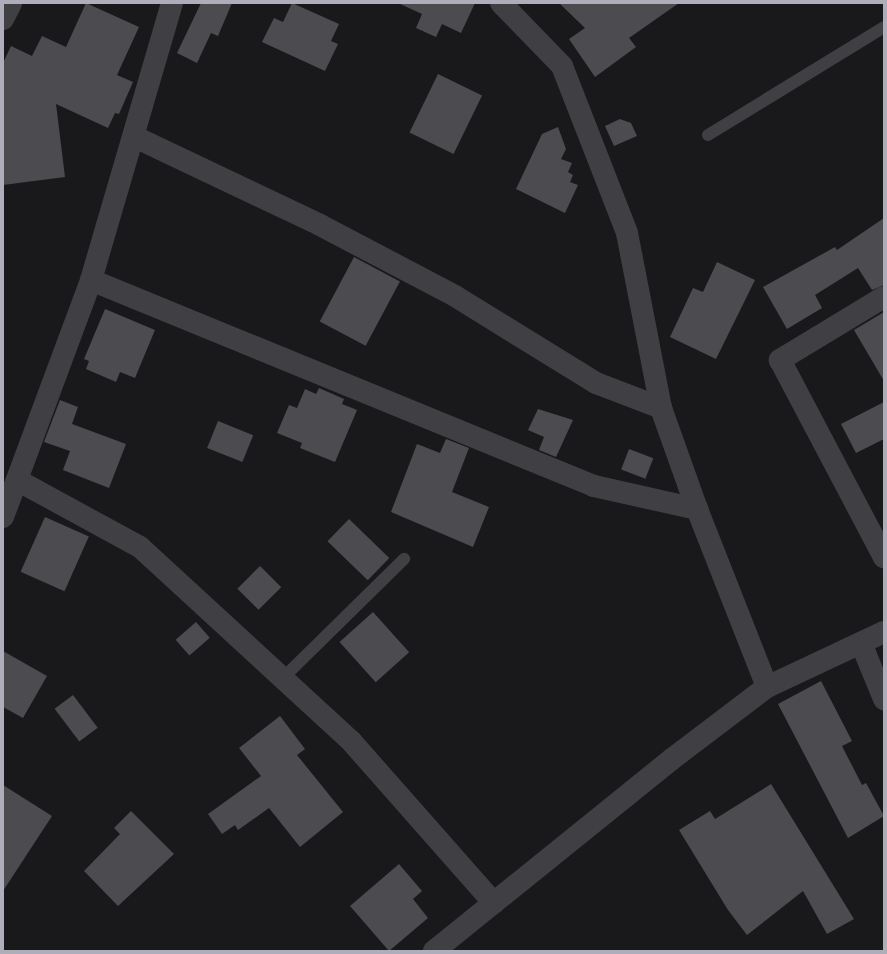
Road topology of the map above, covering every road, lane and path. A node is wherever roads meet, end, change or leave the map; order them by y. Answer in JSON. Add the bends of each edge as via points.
{"nodes":[{"id":1,"x":11,"y":3,"type":"edge"},
{"id":2,"x":172,"y":3,"type":"edge"},
{"id":3,"x":501,"y":3,"type":"edge"},
{"id":4,"x":3,"y":19,"type":"edge"},
{"id":5,"x":884,"y":26,"type":"edge"},
{"id":6,"x":708,"y":135,"type":"dead end"},
{"id":7,"x":135,"y":137,"type":"junction"},
{"id":8,"x":91,"y":280,"type":"junction"},
{"id":9,"x":884,"y":298,"type":"edge"},
{"id":10,"x":661,"y":408,"type":"junction"},
{"id":11,"x":17,"y":480,"type":"junction"},
{"id":12,"x":697,"y":509,"type":"junction"},
{"id":13,"x":3,"y":518,"type":"edge"},
{"id":14,"x":884,"y":557,"type":"edge"},
{"id":15,"x":404,"y":559,"type":"dead end"},
{"id":16,"x":884,"y":632,"type":"edge"},
{"id":17,"x":861,"y":643,"type":"junction"},
{"id":18,"x":283,"y":678,"type":"junction"},
{"id":19,"x":767,"y":687,"type":"junction"},
{"id":20,"x":884,"y":699,"type":"edge"},
{"id":21,"x":494,"y":903,"type":"junction"},
{"id":22,"x":434,"y":951,"type":"edge"}],
"edges":[{"from":1,"to":4,"type":"street"},
{"from":2,"to":7,"type":"street"},
{"from":3,"to":10,"type":"street","via":[[562,66],[627,233]]},
{"from":5,"to":6,"type":"lane"},
{"from":7,"to":8,"type":"street"},
{"from":7,"to":10,"type":"street","via":[[320,225],[455,296],[596,383]]},
{"from":8,"to":11,"type":"street"},
{"from":8,"to":12,"type":"street","via":[[594,486]]},
{"from":9,"to":14,"type":"street","via":[[780,360]]},
{"from":10,"to":12,"type":"street"},
{"from":11,"to":13,"type":"street"},
{"from":11,"to":18,"type":"street","via":[[140,547]]},
{"from":12,"to":19,"type":"street"},
{"from":15,"to":18,"type":"lane"},
{"from":16,"to":17,"type":"street"},
{"from":17,"to":19,"type":"street"},
{"from":17,"to":20,"type":"street"},
{"from":18,"to":21,"type":"street","via":[[351,741]]},
{"from":19,"to":21,"type":"street"},
{"from":21,"to":22,"type":"street"}]}
